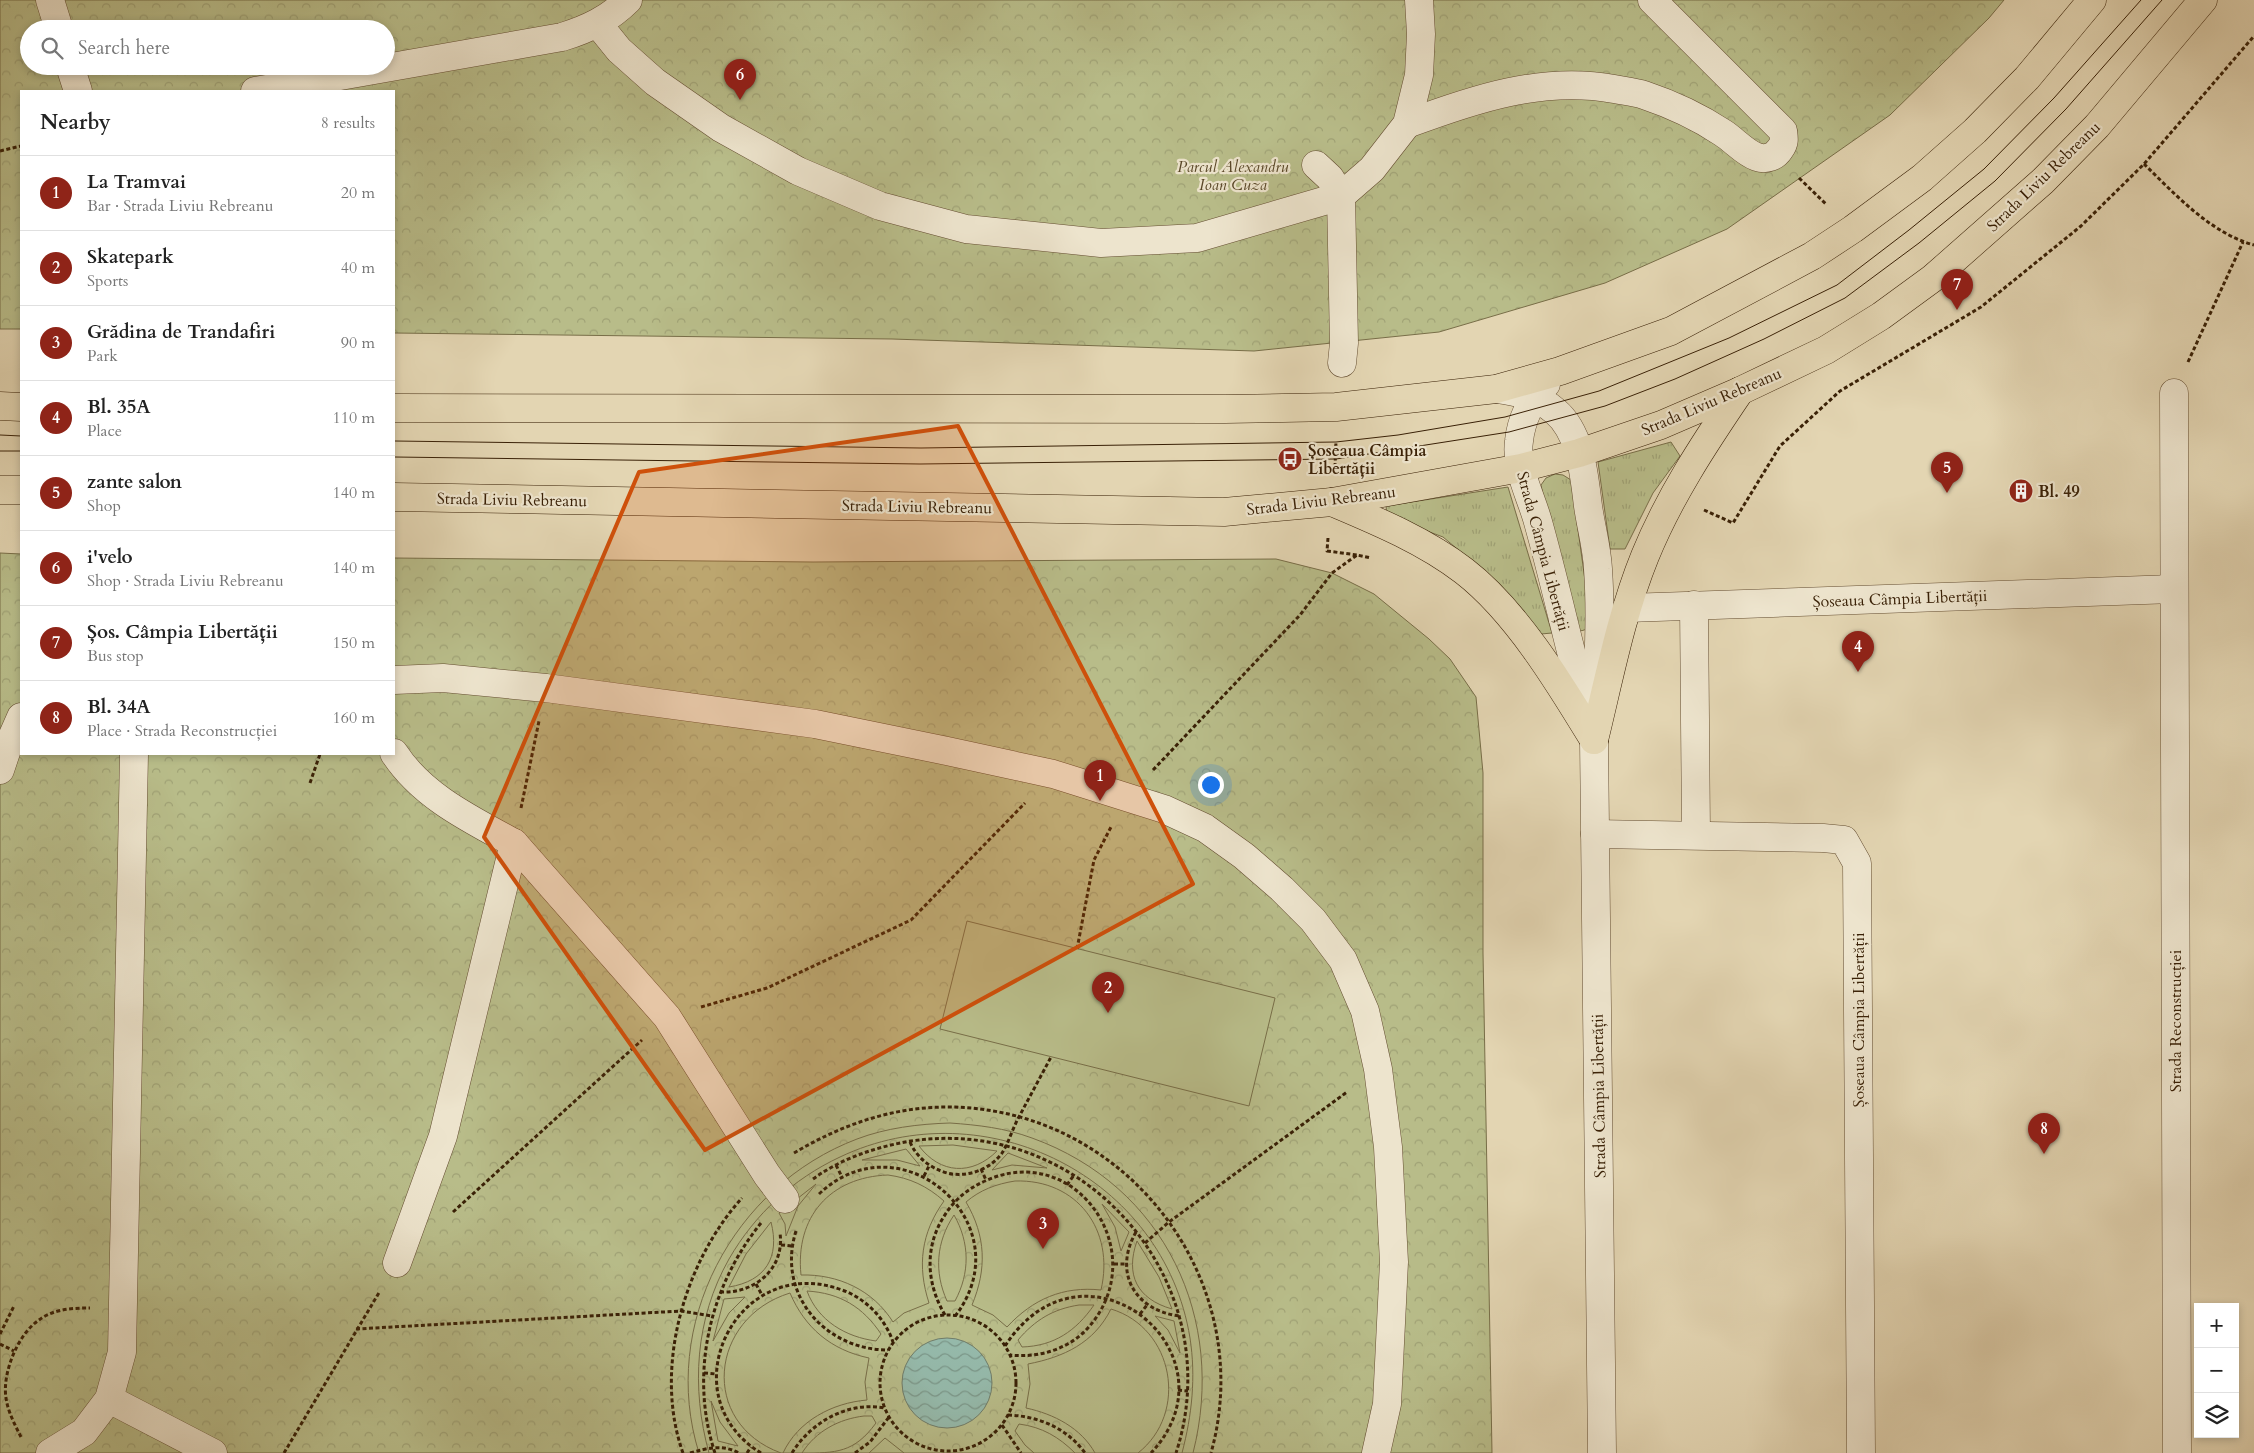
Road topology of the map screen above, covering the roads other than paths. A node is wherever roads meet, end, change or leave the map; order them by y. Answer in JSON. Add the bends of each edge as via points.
{"nodes":[{"id":1,"x":50,"y":0,"type":"edge"},
{"id":2,"x":628,"y":0,"type":"edge"},
{"id":3,"x":1419,"y":0,"type":"edge"},
{"id":4,"x":1652,"y":0,"type":"edge"},
{"id":5,"x":2092,"y":0,"type":"edge"},
{"id":6,"x":2203,"y":0,"type":"edge"},
{"id":7,"x":56,"y":20,"type":"edge"},
{"id":8,"x":598,"y":24,"type":"junction"},
{"id":9,"x":395,"y":66,"type":"edge"},
{"id":10,"x":73,"y":75,"type":"edge"},
{"id":11,"x":346,"y":75,"type":"edge"},
{"id":12,"x":78,"y":90,"type":"edge"},
{"id":13,"x":261,"y":90,"type":"edge"},
{"id":14,"x":1407,"y":124,"type":"junction"},
{"id":15,"x":1316,"y":164,"type":"dead end"},
{"id":16,"x":1341,"y":196,"type":"junction"},
{"id":17,"x":1342,"y":363,"type":"dead end"},
{"id":18,"x":1560,"y":372,"type":"junction"},
{"id":19,"x":1496,"y":388,"type":"junction"},
{"id":20,"x":1740,"y":391,"type":"junction"},
{"id":21,"x":2174,"y":393,"type":"road end"},
{"id":22,"x":1536,"y":398,"type":"junction"},
{"id":23,"x":0,"y":406,"type":"edge"},
{"id":24,"x":20,"y":407,"type":"edge"},
{"id":25,"x":395,"y":408,"type":"edge"},
{"id":26,"x":1579,"y":453,"type":"junction"},
{"id":27,"x":1521,"y":468,"type":"junction"},
{"id":28,"x":0,"y":490,"type":"edge"},
{"id":29,"x":20,"y":490,"type":"edge"},
{"id":30,"x":395,"y":497,"type":"edge"},
{"id":31,"x":1332,"y":502,"type":"junction"},
{"id":32,"x":2173,"y":589,"type":"junction"},
{"id":33,"x":1694,"y":605,"type":"junction"},
{"id":34,"x":1627,"y":608,"type":"junction"},
{"id":35,"x":395,"y":680,"type":"edge"},
{"id":36,"x":20,"y":719,"type":"edge"},
{"id":37,"x":1594,"y":740,"type":"junction"},
{"id":38,"x":395,"y":754,"type":"edge"},
{"id":39,"x":134,"y":755,"type":"edge"},
{"id":40,"x":0,"y":770,"type":"edge"},
{"id":41,"x":1595,"y":834,"type":"junction"},
{"id":42,"x":1696,"y":834,"type":"junction"},
{"id":43,"x":514,"y":843,"type":"junction"},
{"id":44,"x":779,"y":1205,"type":"road end"},
{"id":45,"x":398,"y":1263,"type":"road end"},
{"id":46,"x":109,"y":1399,"type":"junction"},
{"id":47,"x":50,"y":1453,"type":"edge"},
{"id":48,"x":214,"y":1453,"type":"edge"},
{"id":49,"x":1376,"y":1453,"type":"edge"},
{"id":50,"x":1602,"y":1453,"type":"edge"},
{"id":51,"x":1861,"y":1453,"type":"edge"},
{"id":52,"x":2177,"y":1453,"type":"edge"}],
"edges":[{"from":1,"to":7,"type":"street"},
{"from":2,"to":8,"type":"street"},
{"from":3,"to":14,"type":"street","via":[[1419,75]]},
{"from":4,"to":14,"type":"street","via":[[1783,131],[1783,145],[1775,155],[1768,158],[1755,156],[1689,114],[1643,95],[1590,85],[1529,87],[1464,102]]},
{"from":5,"to":18,"type":"main road","via":[[2026,78],[1975,131],[1922,178],[1853,229],[1672,331]]},
{"from":6,"to":20,"type":"main road","name":"Strada Liviu Rebreanu","via":[[2097,126],[2043,181],[1932,278],[1881,316],[1826,350]]},
{"from":8,"to":9,"type":"street","via":[[562,37]]},
{"from":8,"to":16,"type":"street","via":[[619,50],[655,82],[721,128],[790,166],[880,206],[966,229],[1101,243],[1197,238]]},
{"from":10,"to":12,"type":"street"},
{"from":11,"to":13,"type":"street"},
{"from":14,"to":16,"type":"street","via":[[1372,170]]},
{"from":15,"to":16,"type":"street"},
{"from":16,"to":17,"type":"street"},
{"from":18,"to":19,"type":"main road"},
{"from":18,"to":22,"type":"street","name":"Strada Câmpia Libertății"},
{"from":19,"to":22,"type":"street"},
{"from":19,"to":25,"type":"main road","via":[[1336,407],[1225,410]]},
{"from":20,"to":26,"type":"main road","name":"Strada Liviu Rebreanu","via":[[1661,425]]},
{"from":20,"to":34,"type":"main road","via":[[1702,446],[1674,496],[1645,556]]},
{"from":21,"to":32,"type":"street","name":"Strada Reconstrucției"},
{"from":22,"to":26,"type":"street","via":[[1556,411]]},
{"from":22,"to":27,"type":"street","name":"Strada Câmpia Libertății","via":[[1524,419],[1518,442]]},
{"from":23,"to":24,"type":"main road"},
{"from":26,"to":27,"type":"main road","name":"Strada Liviu Rebreanu"},
{"from":26,"to":37,"type":"street","name":"Strada Câmpia Libertății","via":[[1598,568],[1600,642]]},
{"from":27,"to":31,"type":"main road","name":"Strada Liviu Rebreanu"},
{"from":27,"to":37,"type":"street","name":"Strada Câmpia Libertății","via":[[1538,521]]},
{"from":28,"to":29,"type":"main road"},
{"from":30,"to":31,"type":"main road","name":"Strada Liviu Rebreanu","via":[[1224,512]]},
{"from":31,"to":37,"type":"main road","via":[[1422,544],[1464,571],[1497,602],[1529,642]]},
{"from":32,"to":33,"type":"street","name":"Șoseaua Câmpia Libertății"},
{"from":32,"to":52,"type":"street","name":"Strada Reconstrucției"},
{"from":33,"to":34,"type":"street","name":"Șoseaua Câmpia Libertății"},
{"from":33,"to":42,"type":"street"},
{"from":34,"to":37,"type":"main road"},
{"from":35,"to":49,"type":"street","via":[[443,678],[546,688],[815,724],[1053,774],[1164,809],[1205,828],[1244,856],[1313,920],[1343,960],[1365,1011],[1378,1069],[1388,1146],[1394,1262],[1387,1404]]},
{"from":36,"to":40,"type":"street"},
{"from":37,"to":41,"type":"street","name":"Strada Câmpia Libertății"},
{"from":38,"to":43,"type":"street","via":[[418,780],[453,809]]},
{"from":39,"to":46,"type":"street","via":[[122,1352]]},
{"from":41,"to":42,"type":"street","name":"Șoseaua Câmpia Libertății"},
{"from":41,"to":50,"type":"street","name":"Strada Câmpia Libertății"},
{"from":42,"to":51,"type":"street","name":"Șoseaua Câmpia Libertății","via":[[1844,840],[1857,862]]},
{"from":43,"to":44,"type":"street","via":[[667,1017],[767,1175]]},
{"from":43,"to":45,"type":"street","via":[[443,1136]]},
{"from":46,"to":47,"type":"street","via":[[84,1432]]},
{"from":46,"to":48,"type":"street"}]}
